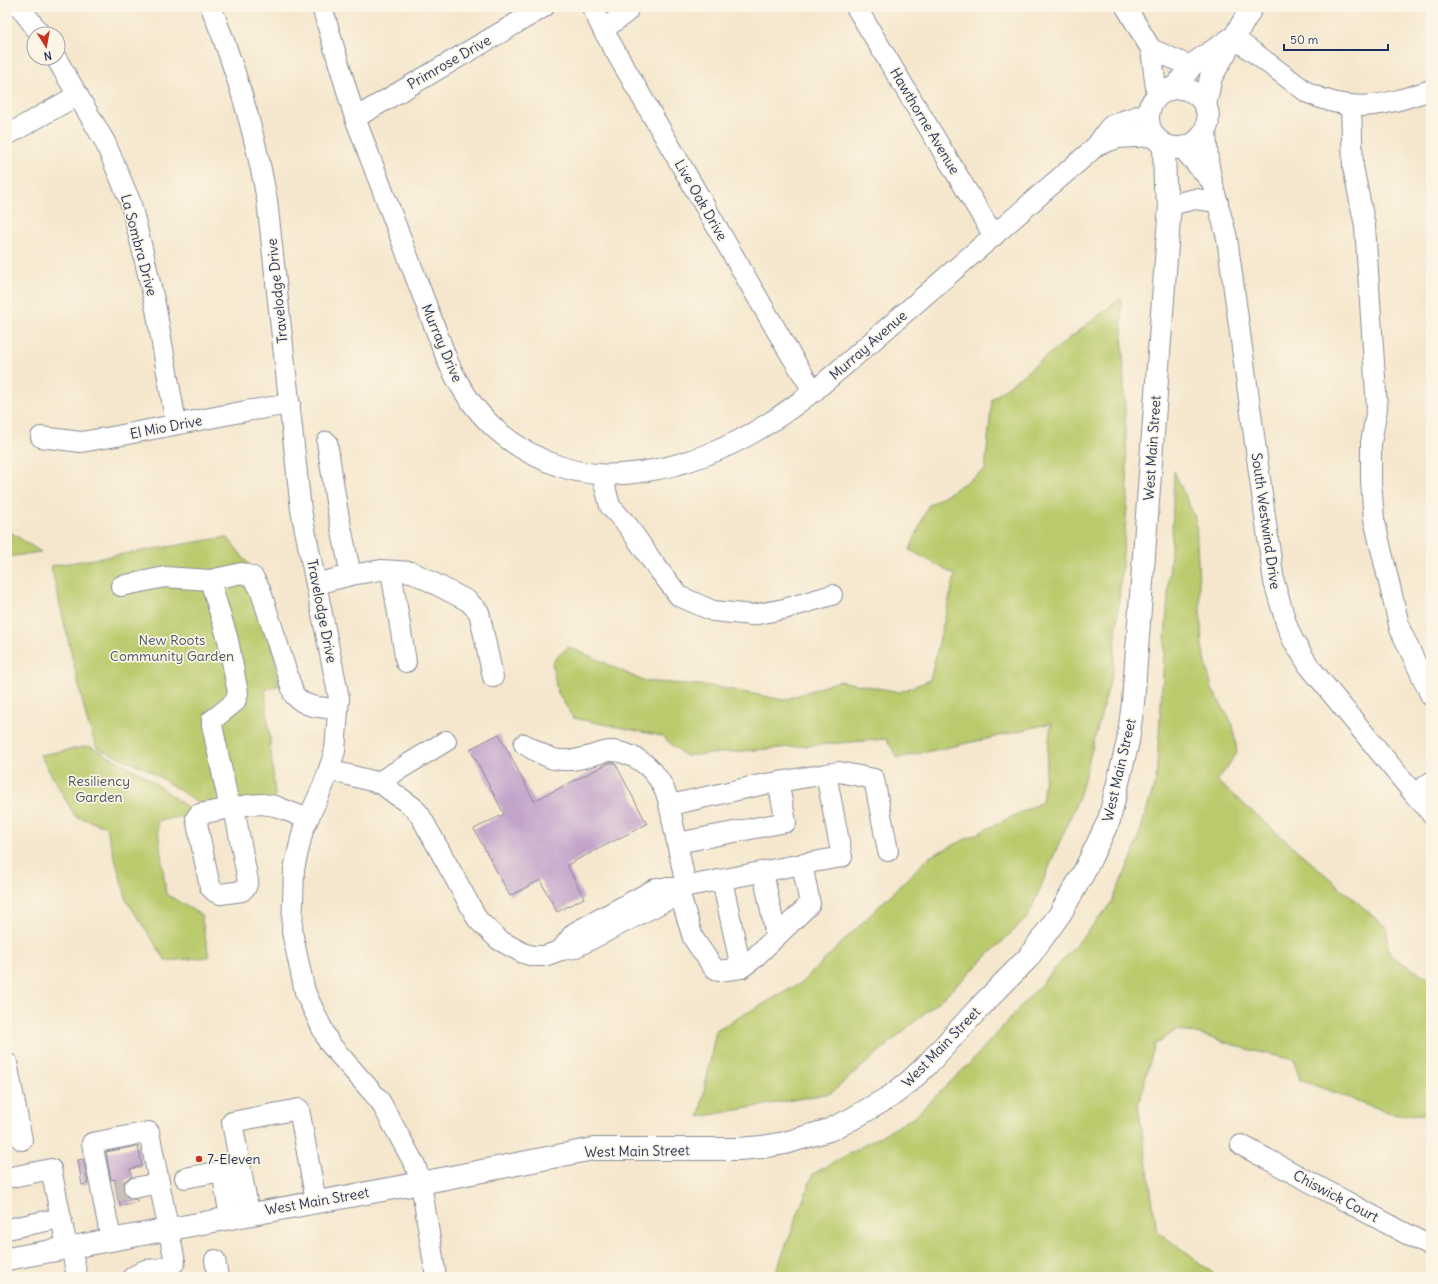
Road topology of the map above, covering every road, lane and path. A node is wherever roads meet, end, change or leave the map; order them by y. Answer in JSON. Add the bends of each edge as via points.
{"nodes":[{"id":1,"x":20,"y":7,"type":"edge"},
{"id":2,"x":212,"y":7,"type":"edge"},
{"id":3,"x":322,"y":7,"type":"edge"},
{"id":4,"x":544,"y":7,"type":"edge"},
{"id":5,"x":592,"y":7,"type":"edge"},
{"id":6,"x":628,"y":7,"type":"edge"},
{"id":7,"x":856,"y":7,"type":"edge"},
{"id":8,"x":1126,"y":7,"type":"edge"},
{"id":9,"x":1252,"y":7,"type":"edge"},
{"id":10,"x":34,"y":26,"type":"edge"},
{"id":11,"x":603,"y":30,"type":"junction"},
{"id":12,"x":1233,"y":37,"type":"junction"},
{"id":13,"x":1151,"y":49,"type":"junction"},
{"id":14,"x":61,"y":66,"type":"edge"},
{"id":15,"x":1190,"y":66,"type":"junction"},
{"id":16,"x":1431,"y":90,"type":"edge"},
{"id":17,"x":78,"y":95,"type":"junction"},
{"id":18,"x":1160,"y":99,"type":"junction"},
{"id":19,"x":1205,"y":105,"type":"junction"},
{"id":20,"x":1351,"y":106,"type":"junction"},
{"id":21,"x":355,"y":118,"type":"junction"},
{"id":22,"x":1206,"y":132,"type":"junction"},
{"id":23,"x":7,"y":135,"type":"edge"},
{"id":24,"x":1097,"y":145,"type":"junction"},
{"id":25,"x":1170,"y":145,"type":"junction"},
{"id":26,"x":1212,"y":182,"type":"junction"},
{"id":27,"x":1218,"y":202,"type":"junction"},
{"id":28,"x":1170,"y":205,"type":"junction"},
{"id":29,"x":994,"y":236,"type":"junction"},
{"id":30,"x":814,"y":392,"type":"junction"},
{"id":31,"x":290,"y":404,"type":"junction"},
{"id":32,"x":176,"y":424,"type":"junction"},
{"id":33,"x":41,"y":438,"type":"dead end"},
{"id":34,"x":327,"y":442,"type":"dead end"},
{"id":35,"x":602,"y":475,"type":"junction"},
{"id":36,"x":391,"y":571,"type":"junction"},
{"id":37,"x":350,"y":575,"type":"junction"},
{"id":38,"x":210,"y":580,"type":"junction"},
{"id":39,"x":316,"y":584,"type":"junction"},
{"id":40,"x":121,"y":586,"type":"dead end"},
{"id":41,"x":832,"y":595,"type":"dead end"},
{"id":42,"x":406,"y":662,"type":"dead end"},
{"id":43,"x":493,"y":677,"type":"dead end"},
{"id":44,"x":1431,"y":696,"type":"edge"},
{"id":45,"x":338,"y":709,"type":"junction"},
{"id":46,"x":446,"y":740,"type":"dead end"},
{"id":47,"x":524,"y":744,"type":"dead end"},
{"id":48,"x":329,"y":770,"type":"junction"},
{"id":49,"x":826,"y":774,"type":"junction"},
{"id":50,"x":377,"y":782,"type":"junction"},
{"id":51,"x":778,"y":782,"type":"junction"},
{"id":52,"x":1431,"y":782,"type":"edge"},
{"id":53,"x":1414,"y":794,"type":"junction"},
{"id":54,"x":670,"y":805,"type":"junction"},
{"id":55,"x":232,"y":808,"type":"junction"},
{"id":56,"x":1431,"y":812,"type":"edge"},
{"id":57,"x":308,"y":819,"type":"junction"},
{"id":58,"x":677,"y":843,"type":"junction"},
{"id":59,"x":888,"y":851,"type":"dead end"},
{"id":60,"x":802,"y":864,"type":"junction"},
{"id":61,"x":762,"y":872,"type":"junction"},
{"id":62,"x":722,"y":880,"type":"junction"},
{"id":63,"x":681,"y":891,"type":"junction"},
{"id":64,"x":776,"y":936,"type":"junction"},
{"id":65,"x":741,"y":968,"type":"junction"},
{"id":66,"x":7,"y":1063,"type":"edge"},
{"id":67,"x":22,"y":1140,"type":"dead end"},
{"id":68,"x":1241,"y":1145,"type":"dead end"},
{"id":69,"x":7,"y":1178,"type":"edge"},
{"id":70,"x":185,"y":1178,"type":"dead end"},
{"id":71,"x":159,"y":1183,"type":"junction"},
{"id":72,"x":421,"y":1183,"type":"junction"},
{"id":73,"x":118,"y":1191,"type":"junction"},
{"id":74,"x":316,"y":1201,"type":"junction"},
{"id":75,"x":239,"y":1215,"type":"junction"},
{"id":76,"x":61,"y":1218,"type":"junction"},
{"id":77,"x":168,"y":1228,"type":"junction"},
{"id":78,"x":7,"y":1229,"type":"edge"},
{"id":79,"x":111,"y":1239,"type":"junction"},
{"id":80,"x":69,"y":1247,"type":"junction"},
{"id":81,"x":1431,"y":1247,"type":"edge"},
{"id":82,"x":7,"y":1259,"type":"edge"},
{"id":83,"x":433,"y":1274,"type":"edge"},
{"id":84,"x":77,"y":1277,"type":"edge"},
{"id":85,"x":133,"y":1277,"type":"edge"}],
"edges":[{"from":1,"to":10,"type":"street"},
{"from":2,"to":31,"type":"street","name":"Travelodge Drive","via":[[239,82],[260,160],[267,200]]},
{"from":3,"to":21,"type":"street","name":"Murray Drive"},
{"from":4,"to":21,"type":"street","name":"Primrose Drive"},
{"from":5,"to":11,"type":"street","name":"Live Oak Drive"},
{"from":6,"to":11,"type":"street","via":[[627,12]]},
{"from":7,"to":29,"type":"street","name":"Hawthorne Avenue"},
{"from":8,"to":13,"type":"street"},
{"from":9,"to":12,"type":"main road"},
{"from":11,"to":30,"type":"street","name":"Live Oak Drive"},
{"from":12,"to":15,"type":"main road"},
{"from":12,"to":19,"type":"main road","via":[[1211,77]]},
{"from":12,"to":20,"type":"street","via":[[1308,93]]},
{"from":13,"to":15,"type":"street"},
{"from":13,"to":18,"type":"street"},
{"from":14,"to":17,"type":"street","name":"La Sombra Drive"},
{"from":15,"to":18,"type":"main road"},
{"from":16,"to":20,"type":"street","via":[[1378,105]]},
{"from":17,"to":23,"type":"street"},
{"from":17,"to":32,"type":"street","name":"La Sombra Drive","via":[[105,142],[130,201],[156,309]]},
{"from":18,"to":19,"type":"main road","via":[[1187,89],[1198,95]]},
{"from":18,"to":24,"type":"street","name":"Murray Avenue","via":[[1111,125]]},
{"from":18,"to":25,"type":"main road","via":[[1148,124]]},
{"from":19,"to":22,"type":"main road","via":[[1208,118]]},
{"from":20,"to":44,"type":"street","via":[[1354,167],[1365,226],[1377,408],[1371,443],[1370,481],[1374,519],[1400,629]]},
{"from":21,"to":35,"type":"street","name":"Murray Drive","via":[[448,362],[464,394],[496,430],[515,445],[566,468]]},
{"from":22,"to":25,"type":"main road","name":"Murray Avenue","via":[[1196,143]]},
{"from":22,"to":26,"type":"street","name":"South Westwind Drive"},
{"from":24,"to":25,"type":"street","name":"Murray Avenue","via":[[1118,138]]},
{"from":24,"to":29,"type":"street","name":"Murray Avenue"},
{"from":25,"to":26,"type":"street","name":"South Westwind Drive"},
{"from":25,"to":28,"type":"main road","name":"West Main Street","via":[[1165,188]]},
{"from":26,"to":27,"type":"street","name":"South Westwind Drive"},
{"from":27,"to":28,"type":"street","via":[[1195,199]]},
{"from":27,"to":53,"type":"street","name":"South Westwind Drive","via":[[1227,238],[1274,582],[1282,610],[1293,640],[1309,666]]},
{"from":28,"to":72,"type":"main road","name":"West Main Street","via":[[1133,703],[1128,740],[1109,820],[1060,914],[1028,958],[909,1082],[871,1109],[829,1130],[785,1143],[739,1149],[593,1149]]},
{"from":29,"to":30,"type":"street","name":"Murray Avenue"},
{"from":30,"to":35,"type":"street","name":"Murray Avenue","via":[[749,436],[701,457],[653,470]]},
{"from":31,"to":32,"type":"street","name":"El Mio Drive"},
{"from":31,"to":39,"type":"street","name":"Travelodge Drive","via":[[301,510]]},
{"from":32,"to":33,"type":"street","name":"El Mio Drive","via":[[81,442]]},
{"from":34,"to":37,"type":"street"},
{"from":35,"to":41,"type":"street","via":[[610,506],[628,526],[679,596],[713,611],[752,615]]},
{"from":36,"to":37,"type":"street"},
{"from":36,"to":42,"type":"street"},
{"from":36,"to":43,"type":"street","via":[[412,572],[468,601],[479,612]]},
{"from":37,"to":39,"type":"street"},
{"from":38,"to":40,"type":"street","via":[[165,577]]},
{"from":38,"to":45,"type":"street","via":[[242,573],[253,577],[260,589],[294,695],[308,705]]},
{"from":38,"to":55,"type":"street","via":[[228,640],[238,693],[235,702],[212,720]]},
{"from":39,"to":45,"type":"street","name":"Travelodge Drive","via":[[339,698]]},
{"from":45,"to":48,"type":"street","name":"Travelodge Drive","via":[[335,751]]},
{"from":46,"to":50,"type":"street"},
{"from":47,"to":54,"type":"street","via":[[554,759],[586,758],[612,751],[636,758],[656,774],[664,786]]},
{"from":48,"to":50,"type":"street"},
{"from":48,"to":57,"type":"street","name":"Travelodge Drive"},
{"from":49,"to":51,"type":"street"},
{"from":49,"to":59,"type":"street","via":[[839,772],[874,779]]},
{"from":49,"to":60,"type":"street","via":[[842,857]]},
{"from":50,"to":63,"type":"street","via":[[420,815],[478,920],[499,940],[523,953],[545,956],[561,950],[574,933],[657,888]]},
{"from":51,"to":54,"type":"street"},
{"from":51,"to":58,"type":"street","via":[[786,822]]},
{"from":52,"to":53,"type":"street"},
{"from":53,"to":56,"type":"street","name":"South Westwind Drive"},
{"from":54,"to":58,"type":"street"},
{"from":55,"to":55,"type":"street","via":[[199,814],[196,818],[210,888],[221,894],[242,890],[248,881]]},
{"from":55,"to":57,"type":"street","via":[[262,804],[275,806]]},
{"from":57,"to":72,"type":"street","name":"Travelodge Drive","via":[[294,869],[292,932],[305,992],[329,1043],[380,1101],[415,1166]]},
{"from":58,"to":63,"type":"street"},
{"from":60,"to":61,"type":"street"},
{"from":60,"to":64,"type":"street","via":[[810,904]]},
{"from":61,"to":62,"type":"street"},
{"from":61,"to":64,"type":"street"},
{"from":62,"to":63,"type":"street"},
{"from":62,"to":65,"type":"street"},
{"from":63,"to":65,"type":"street","via":[[693,938],[713,967],[719,970]]},
{"from":64,"to":65,"type":"street"},
{"from":66,"to":67,"type":"street"},
{"from":68,"to":81,"type":"street","name":"Chiswick Court"},
{"from":69,"to":76,"type":"street","via":[[51,1169]]},
{"from":70,"to":75,"type":"street","via":[[222,1171]]},
{"from":71,"to":73,"type":"street"},
{"from":71,"to":73,"type":"street","via":[[149,1132],[92,1143]]},
{"from":71,"to":77,"type":"street"},
{"from":72,"to":74,"type":"main road","name":"West Main Street"},
{"from":72,"to":83,"type":"street","name":"Travelodge Drive"},
{"from":73,"to":79,"type":"street"},
{"from":74,"to":75,"type":"main road","name":"West Main Street"},
{"from":74,"to":75,"type":"street","via":[[299,1109],[232,1122]]},
{"from":75,"to":77,"type":"main road","name":"West Main Street"},
{"from":76,"to":78,"type":"street"},
{"from":76,"to":80,"type":"street"},
{"from":77,"to":79,"type":"main road","name":"West Main Street"},
{"from":77,"to":85,"type":"street","via":[[174,1264],[145,1270]]},
{"from":79,"to":80,"type":"main road","name":"West Main Street"},
{"from":80,"to":82,"type":"main road","name":"West Main Street"},
{"from":80,"to":84,"type":"street"}]}
